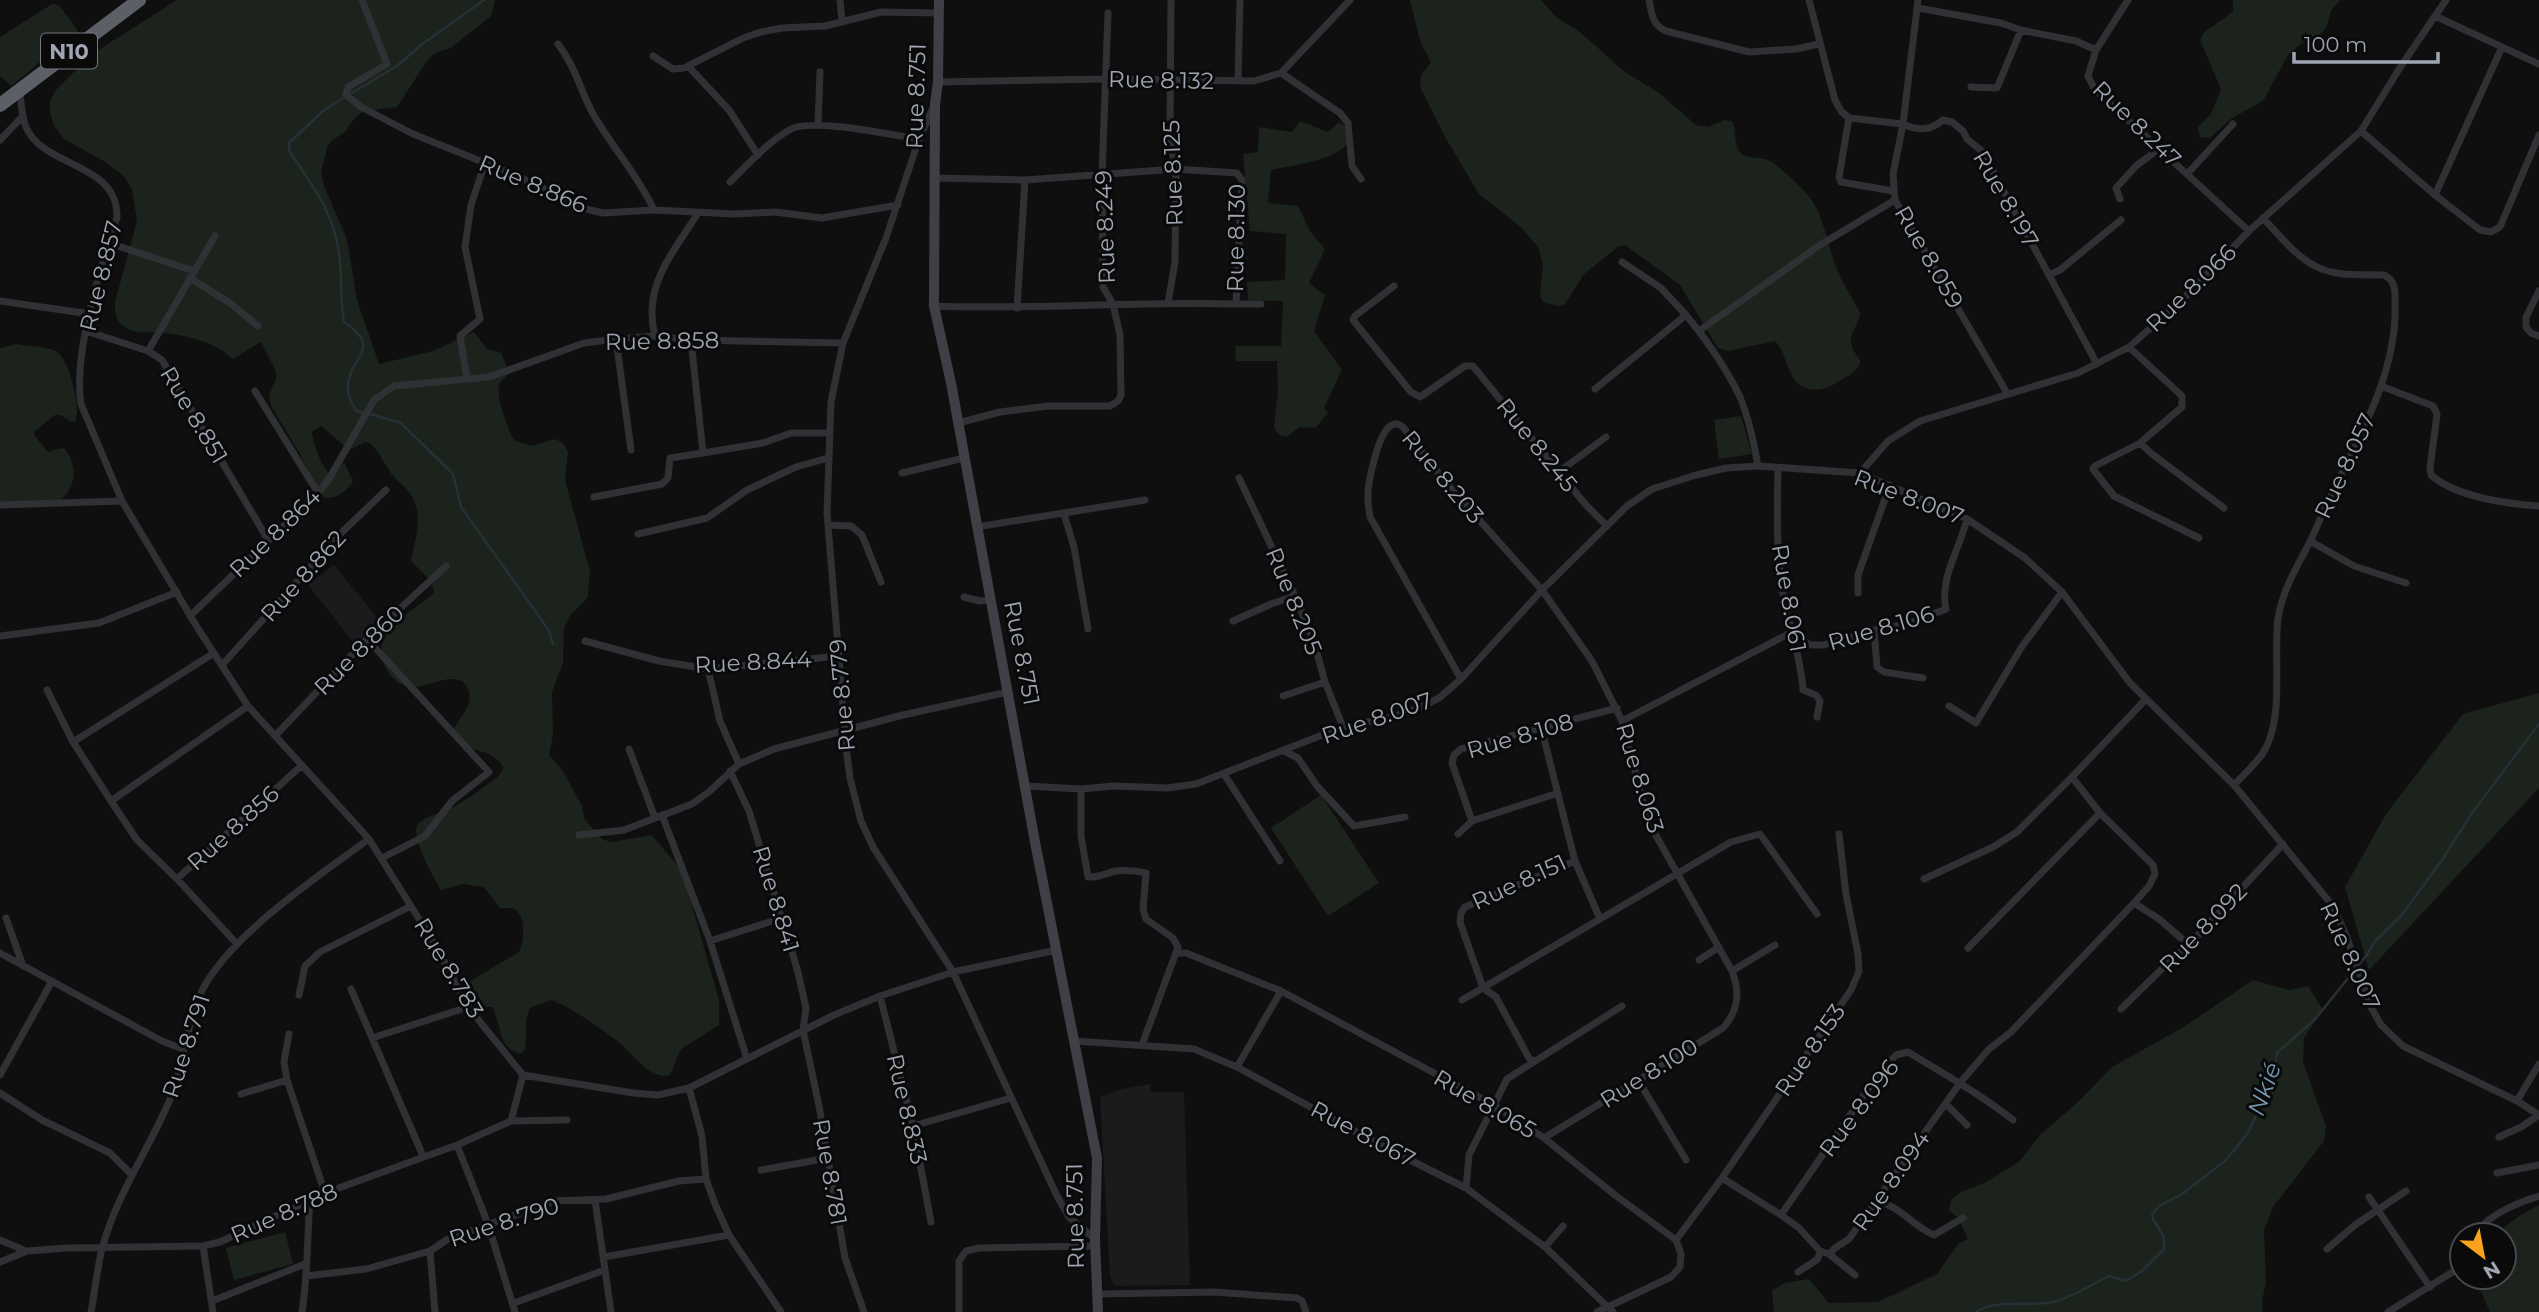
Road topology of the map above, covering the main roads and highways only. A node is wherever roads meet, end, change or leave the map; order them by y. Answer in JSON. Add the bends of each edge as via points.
{"nodes":[{"id":1,"x":139,"y":0,"type":"edge"},
{"id":2,"x":939,"y":0,"type":"edge"},
{"id":3,"x":0,"y":105,"type":"edge"},
{"id":4,"x":1098,"y":1312,"type":"edge"}],
"edges":[{"from":1,"to":3,"type":"highway","number":"N10"},
{"from":2,"to":4,"type":"main road","name":"Rue 8.751","via":[[934,306],[1097,1158]]}]}
